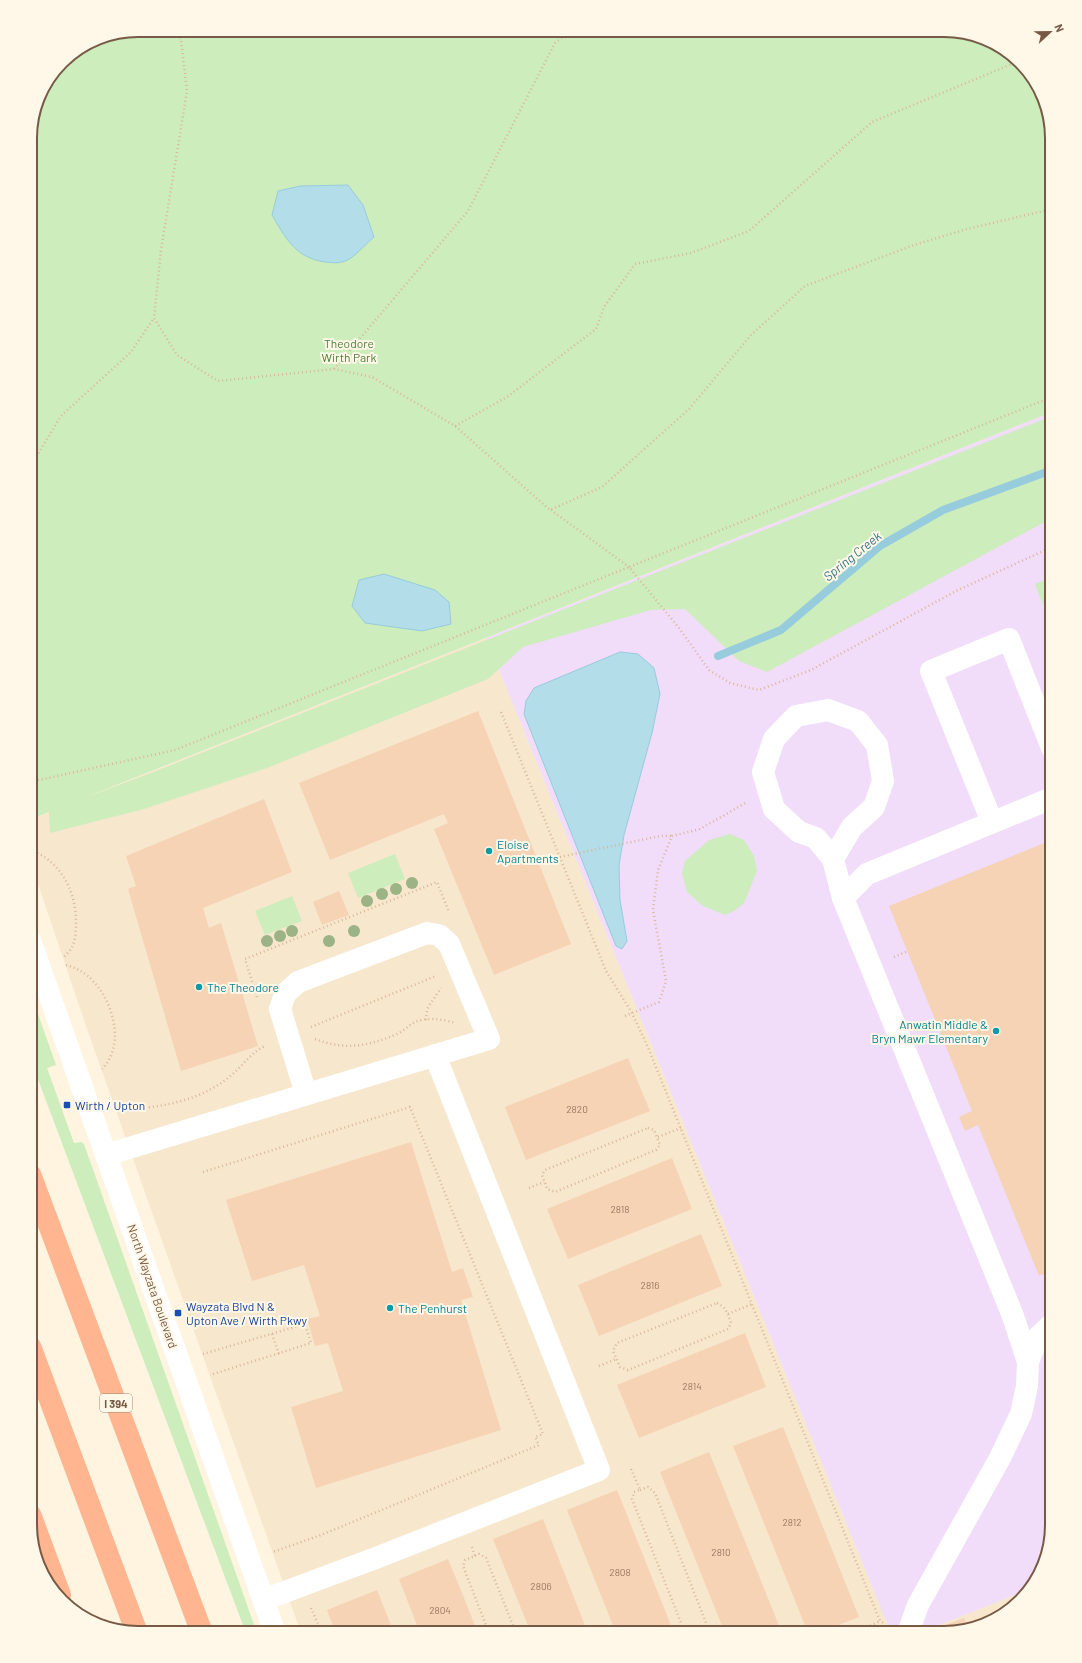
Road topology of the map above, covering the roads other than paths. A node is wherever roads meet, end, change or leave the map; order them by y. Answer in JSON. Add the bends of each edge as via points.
{"nodes":[{"id":1,"x":1045,"y":730,"type":"edge"},
{"id":2,"x":1045,"y":801,"type":"edge"},
{"id":3,"x":992,"y":822,"type":"junction"},
{"id":4,"x":833,"y":858,"type":"junction"},
{"id":5,"x":843,"y":898,"type":"junction"},
{"id":6,"x":37,"y":960,"type":"edge"},
{"id":7,"x":435,"y":1056,"type":"junction"},
{"id":8,"x":306,"y":1094,"type":"junction"},
{"id":9,"x":106,"y":1155,"type":"junction"},
{"id":10,"x":37,"y":1193,"type":"edge"},
{"id":11,"x":1045,"y":1330,"type":"edge"},
{"id":12,"x":1028,"y":1362,"type":"junction"},
{"id":13,"x":37,"y":1365,"type":"edge"},
{"id":14,"x":38,"y":1535,"type":"edge"},
{"id":15,"x":56,"y":1583,"type":"edge"},
{"id":16,"x":263,"y":1600,"type":"junction"},
{"id":17,"x":134,"y":1626,"type":"edge"},
{"id":18,"x":199,"y":1626,"type":"edge"},
{"id":19,"x":272,"y":1626,"type":"edge"},
{"id":20,"x":901,"y":1626,"type":"edge"}],
"edges":[{"from":1,"to":3,"type":"street","via":[[1009,639],[931,670]]},
{"from":2,"to":3,"type":"street"},
{"from":3,"to":5,"type":"street","via":[[867,874]]},
{"from":4,"to":4,"type":"street","via":[[816,838],[799,832],[774,809],[763,772],[774,739],[796,716],[828,710],[858,721],[877,745],[883,781],[874,807],[852,827]]},
{"from":4,"to":5,"type":"street"},
{"from":5,"to":12,"type":"street","via":[[1011,1311]]},
{"from":6,"to":9,"type":"street","name":"North Wayzata Boulevard"},
{"from":7,"to":8,"type":"street"},
{"from":7,"to":8,"type":"street","via":[[490,1039],[449,944],[439,935],[427,933],[298,982],[285,994],[280,1009]]},
{"from":7,"to":16,"type":"street","via":[[599,1470]]},
{"from":8,"to":9,"type":"street"},
{"from":9,"to":16,"type":"street","name":"North Wayzata Boulevard"},
{"from":10,"to":18,"type":"highway","number":"I 394"},
{"from":11,"to":12,"type":"street","via":[[1038,1337]]},
{"from":12,"to":20,"type":"street","via":[[1027,1386],[1021,1414],[1000,1458],[918,1605]]},
{"from":13,"to":17,"type":"highway"},
{"from":14,"to":15,"type":"highway"},
{"from":16,"to":19,"type":"street","name":"North Wayzata Boulevard"}]}
